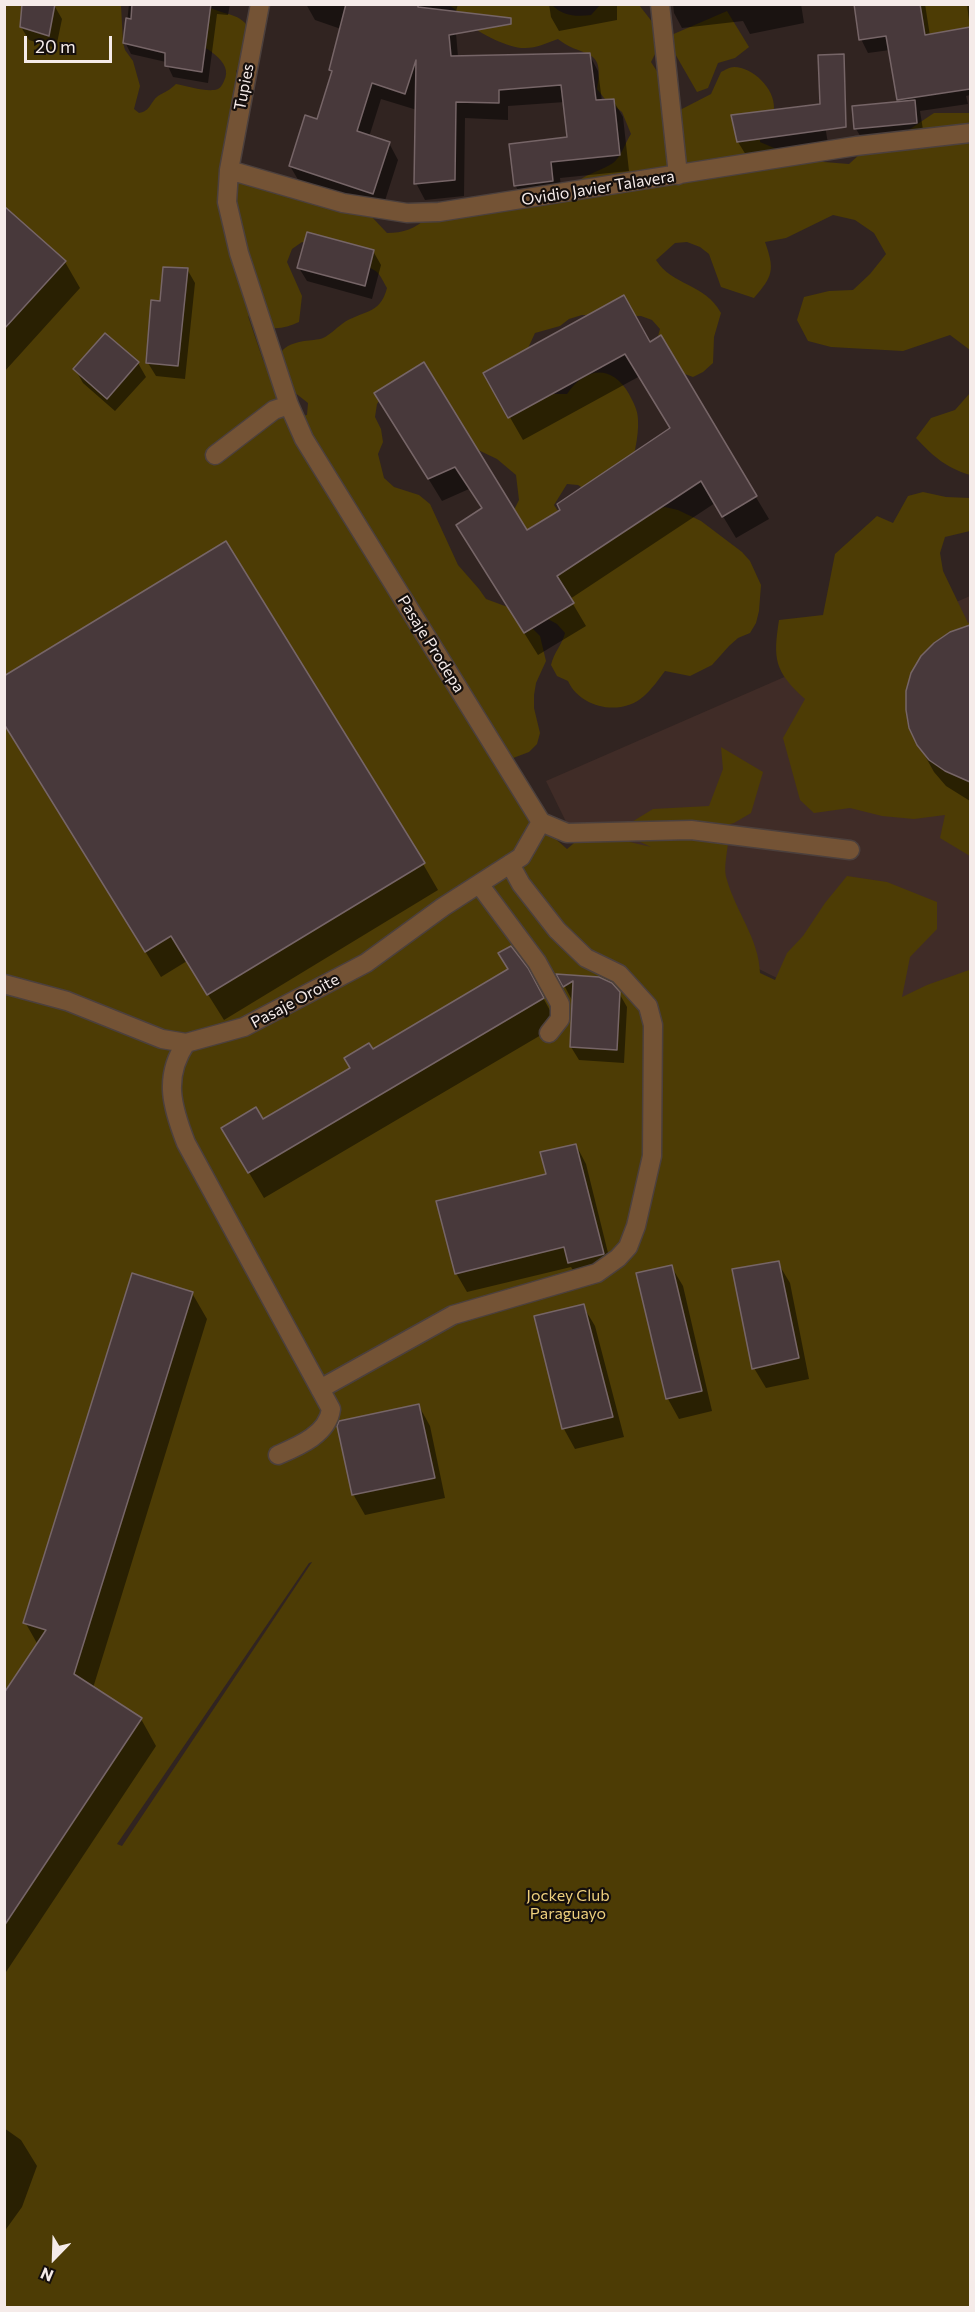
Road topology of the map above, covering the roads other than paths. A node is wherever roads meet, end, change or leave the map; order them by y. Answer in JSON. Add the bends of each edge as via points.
{"nodes":[{"id":1,"x":260,"y":4,"type":"edge"},
{"id":2,"x":660,"y":4,"type":"edge"},
{"id":3,"x":970,"y":134,"type":"edge"},
{"id":4,"x":229,"y":170,"type":"junction"},
{"id":5,"x":678,"y":175,"type":"junction"},
{"id":6,"x":289,"y":405,"type":"junction"},
{"id":7,"x":215,"y":455,"type":"dead end"},
{"id":8,"x":541,"y":822,"type":"junction"},
{"id":9,"x":850,"y":850,"type":"dead end"},
{"id":10,"x":510,"y":864,"type":"junction"},
{"id":11,"x":479,"y":884,"type":"junction"},
{"id":12,"x":4,"y":984,"type":"edge"},
{"id":13,"x":549,"y":1034,"type":"dead end"},
{"id":14,"x":186,"y":1043,"type":"junction"},
{"id":15,"x":320,"y":1389,"type":"junction"},
{"id":16,"x":278,"y":1455,"type":"dead end"}],
"edges":[{"from":1,"to":4,"type":"street","name":"Tupies"},
{"from":2,"to":5,"type":"street"},
{"from":3,"to":5,"type":"street","name":"Ovidio Javier Talavera","via":[[856,146]]},
{"from":4,"to":5,"type":"street","name":"Ovidio Javier Talavera","via":[[343,203],[407,213],[472,208]]},
{"from":4,"to":6,"type":"street","name":"Pasaje Prodepa","via":[[227,202],[239,254]]},
{"from":6,"to":7,"type":"street","via":[[274,410]]},
{"from":6,"to":8,"type":"street","name":"Pasaje Prodepa","via":[[304,439]]},
{"from":8,"to":9,"type":"street","via":[[567,833],[691,830]]},
{"from":8,"to":10,"type":"street","name":"Pasaje Oroite","via":[[521,858]]},
{"from":10,"to":11,"type":"street","name":"Pasaje Oroite"},
{"from":10,"to":15,"type":"street","via":[[557,930],[586,958],[619,974],[648,1006],[654,1025],[652,1156],[636,1226],[628,1247],[597,1273],[453,1316]]},
{"from":11,"to":13,"type":"street","via":[[537,962],[560,1004],[560,1019]]},
{"from":11,"to":14,"type":"street","name":"Pasaje Oroite","via":[[366,963],[247,1026]]},
{"from":12,"to":14,"type":"street","name":"Pasaje Oroite","via":[[66,1001],[162,1039]]},
{"from":14,"to":15,"type":"street","via":[[173,1066],[171,1089],[179,1126]]},
{"from":15,"to":16,"type":"street","via":[[331,1409],[330,1418],[320,1432]]}]}
